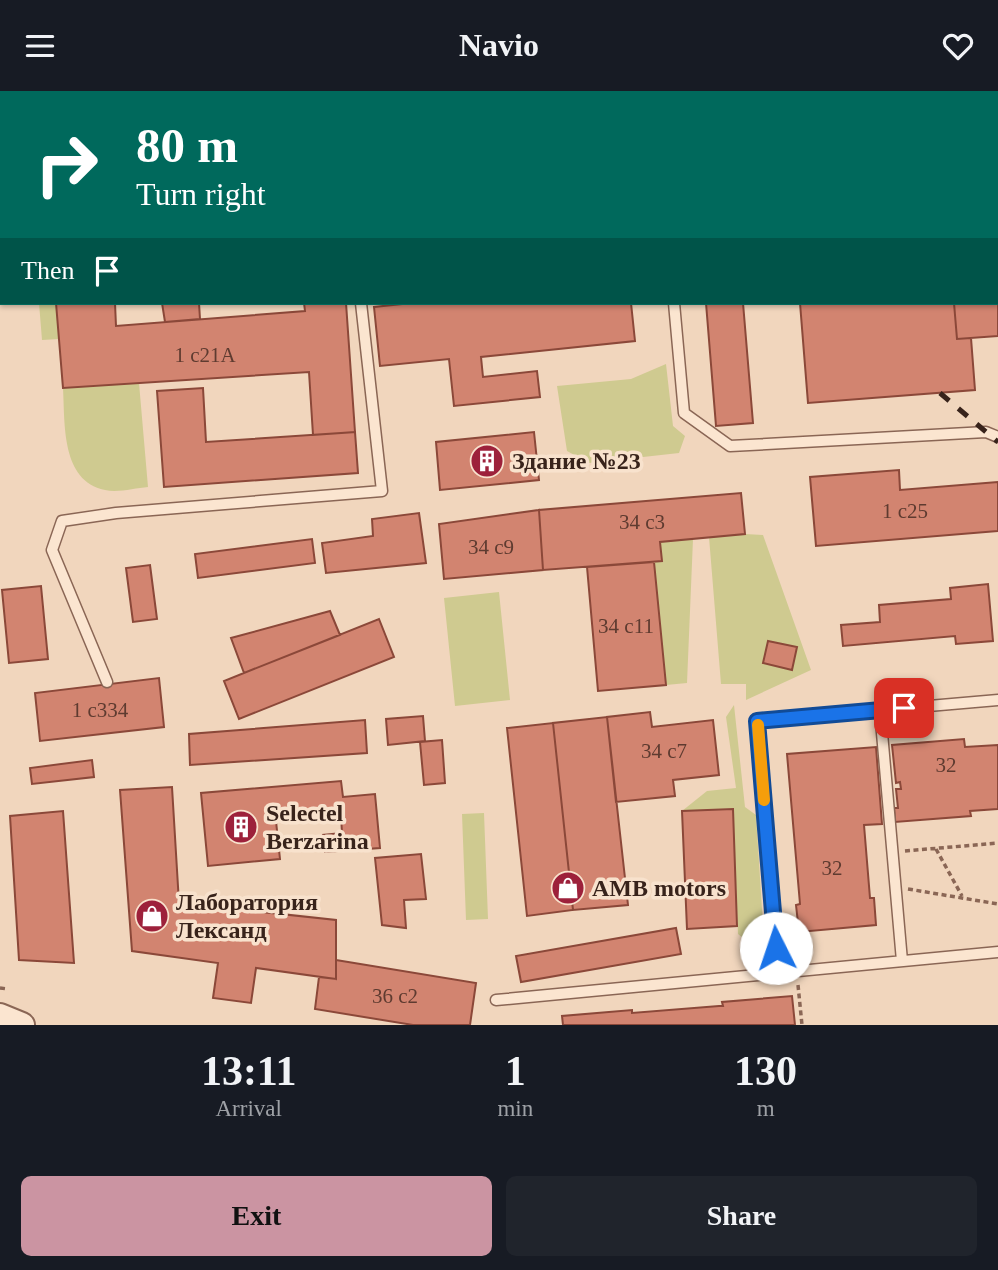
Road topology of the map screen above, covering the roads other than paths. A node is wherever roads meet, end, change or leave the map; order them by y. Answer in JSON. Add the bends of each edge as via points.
{"nodes":[{"id":1,"x":361,"y":305,"type":"edge"},
{"id":2,"x":674,"y":305,"type":"edge"},
{"id":3,"x":998,"y":437,"type":"edge"},
{"id":4,"x":107,"y":682,"type":"dead end"},
{"id":5,"x":998,"y":700,"type":"edge"},
{"id":6,"x":880,"y":710,"type":"junction"},
{"id":7,"x":998,"y":952,"type":"edge"},
{"id":8,"x":902,"y":961,"type":"junction"},
{"id":9,"x":778,"y":973,"type":"junction"},
{"id":10,"x":496,"y":1000,"type":"dead end"}],
"edges":[{"from":1,"to":4,"type":"lane","via":[[382,491],[62,521],[52,551]]},
{"from":2,"to":3,"type":"lane","via":[[684,413],[730,446],[986,432]]},
{"from":5,"to":6,"type":"lane"},
{"from":6,"to":8,"type":"lane"},
{"from":6,"to":9,"type":"lane","via":[[757,721]]},
{"from":7,"to":8,"type":"lane"},
{"from":8,"to":9,"type":"lane"},
{"from":9,"to":10,"type":"lane"}]}
